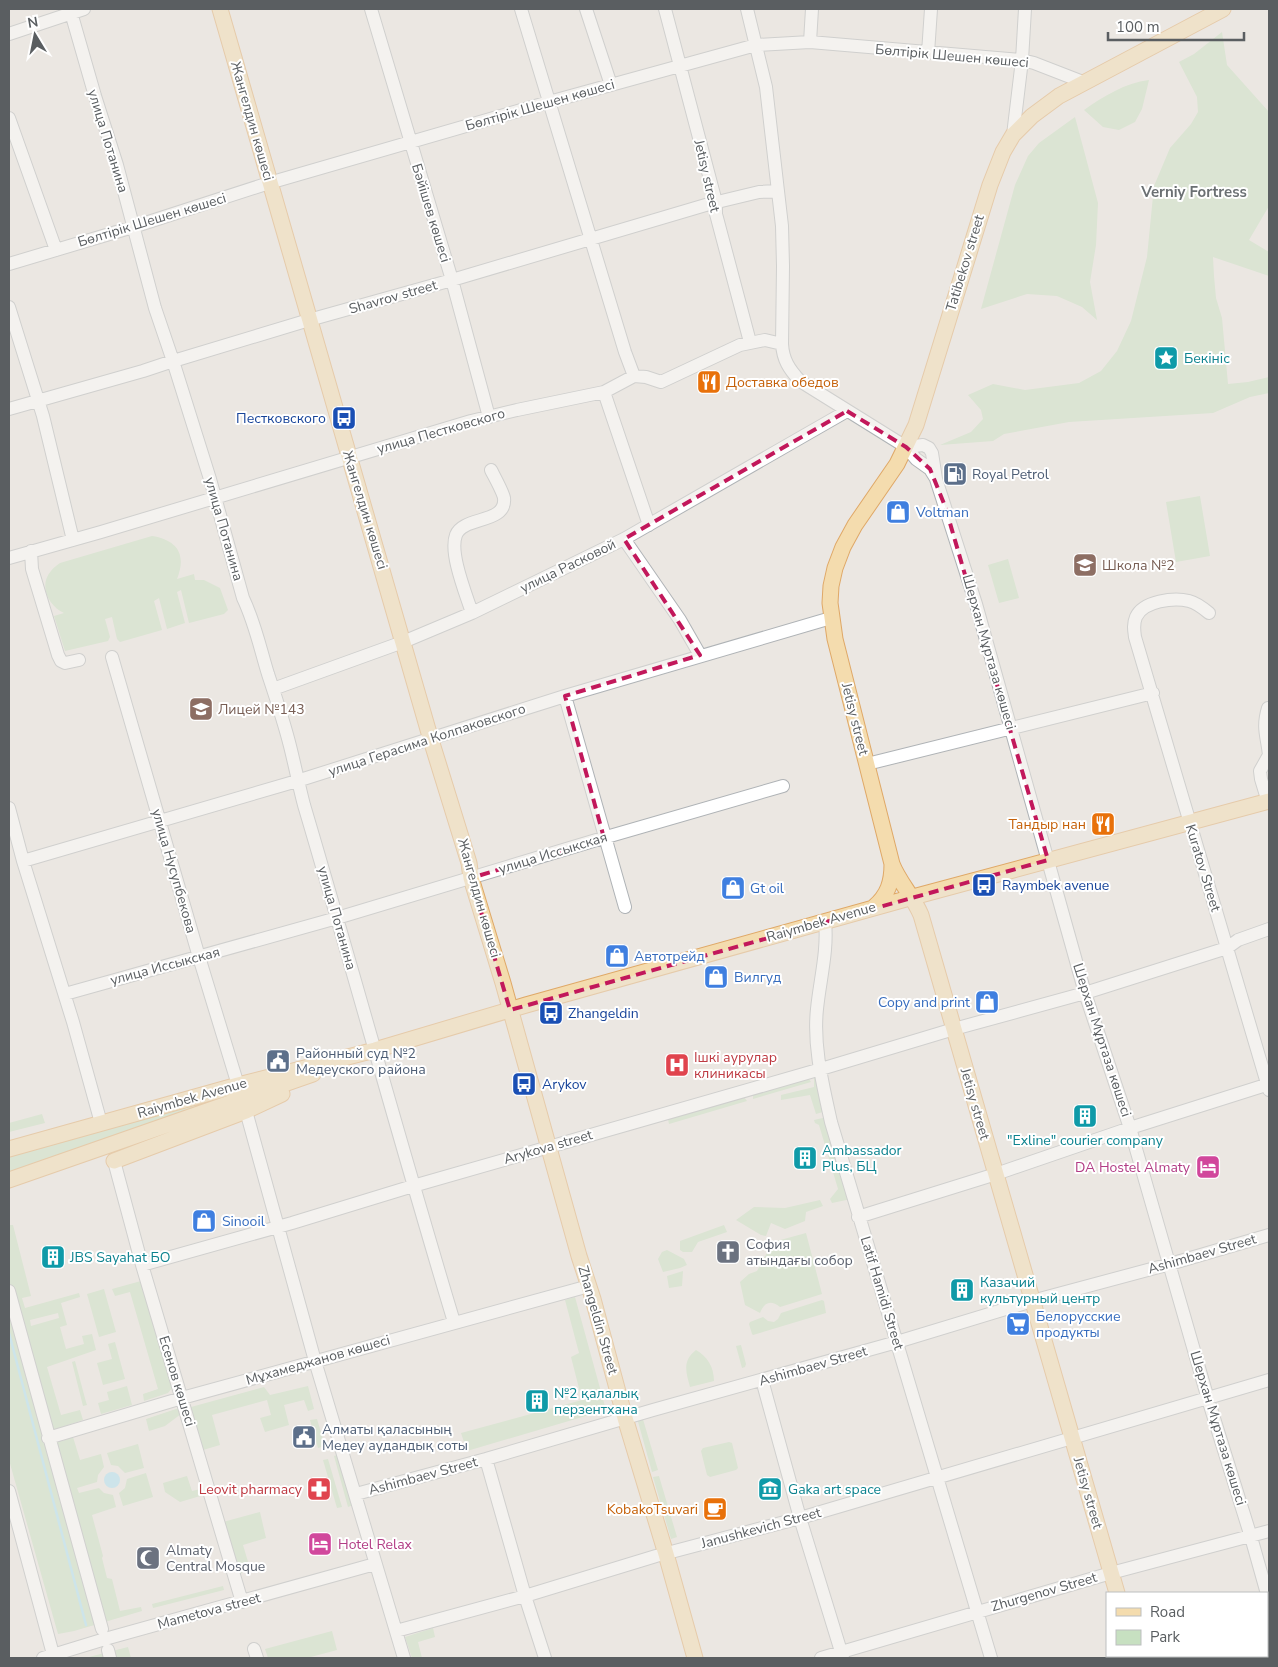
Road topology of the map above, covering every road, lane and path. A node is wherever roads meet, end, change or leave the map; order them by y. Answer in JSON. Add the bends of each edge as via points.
{"nodes":[{"id":1,"x":84,"y":9,"type":"edge"},
{"id":2,"x":220,"y":9,"type":"edge"},
{"id":3,"x":371,"y":9,"type":"edge"},
{"id":4,"x":521,"y":9,"type":"edge"},
{"id":5,"x":586,"y":9,"type":"edge"},
{"id":6,"x":665,"y":9,"type":"edge"},
{"id":7,"x":748,"y":9,"type":"edge"},
{"id":8,"x":812,"y":9,"type":"edge"},
{"id":9,"x":931,"y":9,"type":"edge"},
{"id":10,"x":1025,"y":9,"type":"edge"},
{"id":11,"x":1223,"y":9,"type":"edge"},
{"id":12,"x":71,"y":11,"type":"edge"},
{"id":13,"x":9,"y":34,"type":"edge"},
{"id":14,"x":810,"y":42,"type":"junction"},
{"id":15,"x":756,"y":45,"type":"junction"},
{"id":16,"x":928,"y":53,"type":"junction"},
{"id":17,"x":1022,"y":60,"type":"junction"},
{"id":18,"x":681,"y":66,"type":"junction"},
{"id":19,"x":1083,"y":82,"type":"junction"},
{"id":20,"x":611,"y":85,"type":"junction"},
{"id":21,"x":549,"y":102,"type":"junction"},
{"id":22,"x":9,"y":118,"type":"edge"},
{"id":23,"x":1013,"y":135,"type":"junction"},
{"id":24,"x":410,"y":142,"type":"junction"},
{"id":25,"x":269,"y":183,"type":"junction"},
{"id":26,"x":778,"y":191,"type":"junction"},
{"id":27,"x":716,"y":202,"type":"junction"},
{"id":28,"x":133,"y":227,"type":"junction"},
{"id":29,"x":590,"y":238,"type":"junction"},
{"id":30,"x":56,"y":250,"type":"junction"},
{"id":31,"x":9,"y":264,"type":"edge"},
{"id":32,"x":452,"y":280,"type":"junction"},
{"id":33,"x":9,"y":307,"type":"edge"},
{"id":34,"x":309,"y":320,"type":"junction"},
{"id":35,"x":750,"y":342,"type":"junction"},
{"id":36,"x":782,"y":344,"type":"junction"},
{"id":37,"x":173,"y":361,"type":"junction"},
{"id":38,"x":634,"y":376,"type":"junction"},
{"id":39,"x":604,"y":392,"type":"junction"},
{"id":40,"x":39,"y":400,"type":"junction"},
{"id":41,"x":9,"y":409,"type":"edge"},
{"id":42,"x":847,"y":411,"type":"junction"},
{"id":43,"x":489,"y":417,"type":"junction"},
{"id":44,"x":906,"y":447,"type":"junction"},
{"id":45,"x":350,"y":458,"type":"junction"},
{"id":46,"x":491,"y":470,"type":"dead end"},
{"id":47,"x":215,"y":498,"type":"junction"},
{"id":48,"x":649,"y":525,"type":"junction"},
{"id":49,"x":73,"y":540,"type":"junction"},
{"id":50,"x":624,"y":540,"type":"junction"},
{"id":51,"x":31,"y":552,"type":"junction"},
{"id":52,"x":9,"y":558,"type":"edge"},
{"id":53,"x":472,"y":613,"type":"junction"},
{"id":54,"x":1209,"y":613,"type":"dead end"},
{"id":55,"x":831,"y":618,"type":"junction"},
{"id":56,"x":403,"y":642,"type":"junction"},
{"id":57,"x":700,"y":655,"type":"junction"},
{"id":58,"x":112,"y":656,"type":"dead end"},
{"id":59,"x":78,"y":660,"type":"dead end"},
{"id":60,"x":273,"y":689,"type":"junction"},
{"id":61,"x":1153,"y":694,"type":"junction"},
{"id":62,"x":565,"y":696,"type":"junction"},
{"id":63,"x":1268,"y":708,"type":"dead end"},
{"id":64,"x":1011,"y":728,"type":"junction"},
{"id":65,"x":431,"y":740,"type":"junction"},
{"id":66,"x":866,"y":764,"type":"junction"},
{"id":67,"x":297,"y":781,"type":"junction"},
{"id":68,"x":783,"y":786,"type":"dead end"},
{"id":69,"x":1268,"y":801,"type":"edge"},
{"id":70,"x":9,"y":808,"type":"edge"},
{"id":71,"x":160,"y":822,"type":"junction"},
{"id":72,"x":1190,"y":823,"type":"junction"},
{"id":73,"x":604,"y":838,"type":"junction"},
{"id":74,"x":1048,"y":860,"type":"junction"},
{"id":75,"x":23,"y":861,"type":"junction"},
{"id":76,"x":892,"y":864,"type":"junction"},
{"id":77,"x":471,"y":878,"type":"junction"},
{"id":78,"x":912,"y":897,"type":"junction"},
{"id":79,"x":625,"y":907,"type":"dead end"},
{"id":80,"x":872,"y":908,"type":"junction"},
{"id":81,"x":337,"y":918,"type":"junction"},
{"id":82,"x":825,"y":921,"type":"junction"},
{"id":83,"x":1269,"y":929,"type":"edge"},
{"id":84,"x":1227,"y":948,"type":"junction"},
{"id":85,"x":199,"y":957,"type":"junction"},
{"id":86,"x":1086,"y":993,"type":"junction"},
{"id":87,"x":64,"y":994,"type":"junction"},
{"id":88,"x":510,"y":1010,"type":"junction"},
{"id":89,"x":954,"y":1029,"type":"junction"},
{"id":90,"x":375,"y":1050,"type":"junction"},
{"id":91,"x":340,"y":1065,"type":"junction"},
{"id":92,"x":821,"y":1069,"type":"junction"},
{"id":93,"x":238,"y":1085,"type":"junction"},
{"id":94,"x":1269,"y":1087,"type":"edge"},
{"id":95,"x":246,"y":1111,"type":"junction"},
{"id":96,"x":100,"y":1124,"type":"junction"},
{"id":97,"x":1130,"y":1128,"type":"junction"},
{"id":98,"x":549,"y":1147,"type":"junction"},
{"id":99,"x":9,"y":1149,"type":"edge"},
{"id":100,"x":114,"y":1161,"type":"joint"},
{"id":101,"x":996,"y":1174,"type":"junction"},
{"id":102,"x":9,"y":1180,"type":"edge"},
{"id":103,"x":413,"y":1186,"type":"junction"},
{"id":104,"x":858,"y":1217,"type":"junction"},
{"id":105,"x":279,"y":1227,"type":"junction"},
{"id":106,"x":1269,"y":1235,"type":"edge"},
{"id":107,"x":1170,"y":1264,"type":"junction"},
{"id":108,"x":142,"y":1265,"type":"junction"},
{"id":109,"x":589,"y":1286,"type":"junction"},
{"id":110,"x":9,"y":1291,"type":"edge"},
{"id":111,"x":1032,"y":1301,"type":"junction"},
{"id":112,"x":454,"y":1322,"type":"junction"},
{"id":113,"x":897,"y":1342,"type":"junction"},
{"id":114,"x":315,"y":1361,"type":"junction"},
{"id":115,"x":762,"y":1380,"type":"junction"},
{"id":116,"x":1269,"y":1380,"type":"edge"},
{"id":117,"x":182,"y":1398,"type":"junction"},
{"id":118,"x":1208,"y":1399,"type":"junction"},
{"id":119,"x":625,"y":1418,"type":"junction"},
{"id":120,"x":48,"y":1438,"type":"junction"},
{"id":121,"x":1072,"y":1438,"type":"junction"},
{"id":122,"x":486,"y":1459,"type":"junction"},
{"id":123,"x":936,"y":1478,"type":"junction"},
{"id":124,"x":9,"y":1491,"type":"edge"},
{"id":125,"x":356,"y":1494,"type":"junction"},
{"id":126,"x":800,"y":1518,"type":"junction"},
{"id":127,"x":1269,"y":1531,"type":"edge"},
{"id":128,"x":1251,"y":1537,"type":"junction"},
{"id":129,"x":666,"y":1554,"type":"junction"},
{"id":130,"x":375,"y":1564,"type":"junction"},
{"id":131,"x":1111,"y":1573,"type":"junction"},
{"id":132,"x":1117,"y":1592,"type":"edge"},
{"id":133,"x":1266,"y":1592,"type":"edge"},
{"id":134,"x":525,"y":1596,"type":"junction"},
{"id":135,"x":242,"y":1602,"type":"junction"},
{"id":136,"x":978,"y":1612,"type":"junction"},
{"id":137,"x":102,"y":1629,"type":"dead end"},
{"id":138,"x":396,"y":1630,"type":"junction"},
{"id":139,"x":842,"y":1655,"type":"edge"},
{"id":140,"x":50,"y":1657,"type":"edge"},
{"id":141,"x":404,"y":1658,"type":"edge"},
{"id":142,"x":545,"y":1658,"type":"edge"},
{"id":143,"x":695,"y":1658,"type":"edge"},
{"id":144,"x":821,"y":1658,"type":"edge"},
{"id":145,"x":991,"y":1658,"type":"edge"}],
"edges":[{"from":1,"to":12,"type":"street"},
{"from":2,"to":25,"type":"main road","name":"Жангелдин көшесі"},
{"from":3,"to":24,"type":"street","name":"Бәйішев көшесі"},
{"from":4,"to":21,"type":"street"},
{"from":5,"to":20,"type":"street"},
{"from":6,"to":18,"type":"street","name":"Jetisy street"},
{"from":7,"to":15,"type":"street"},
{"from":8,"to":14,"type":"street"},
{"from":9,"to":16,"type":"street"},
{"from":10,"to":17,"type":"street"},
{"from":11,"to":19,"type":"main road","name":"Tatibekov street"},
{"from":12,"to":13,"type":"street"},
{"from":12,"to":28,"type":"street","name":"улица Потанина"},
{"from":14,"to":15,"type":"street","name":"Бөлтірік Шешен көшесі"},
{"from":14,"to":16,"type":"street","name":"Бөлтірік Шешен көшесі"},
{"from":15,"to":18,"type":"street","name":"Бөлтірік Шешен көшесі"},
{"from":15,"to":26,"type":"street","via":[[766,87]]},
{"from":16,"to":17,"type":"street","name":"Бөлтірік Шешен көшесі"},
{"from":17,"to":19,"type":"street","name":"Бөлтірік Шешен көшесі"},
{"from":17,"to":23,"type":"street"},
{"from":18,"to":20,"type":"street","name":"Бөлтірік Шешен көшесі"},
{"from":18,"to":27,"type":"street","name":"Jetisy street"},
{"from":19,"to":23,"type":"main road","name":"Tatibekov street","via":[[1032,116]]},
{"from":20,"to":21,"type":"street","name":"Бөлтірік Шешен көшесі"},
{"from":21,"to":24,"type":"street","name":"Бөлтірік Шешен көшесі"},
{"from":21,"to":29,"type":"street"},
{"from":22,"to":30,"type":"street"},
{"from":23,"to":44,"type":"main road","name":"Tatibekov street","via":[[990,184],[916,426]]},
{"from":24,"to":25,"type":"street","name":"Бөлтірік Шешен көшесі"},
{"from":24,"to":32,"type":"street","name":"Бәйішев көшесі"},
{"from":25,"to":28,"type":"street","name":"Бөлтірік Шешен көшесі"},
{"from":25,"to":34,"type":"main road","name":"Жангелдин көшесі"},
{"from":26,"to":27,"type":"street","name":"Shavrov street"},
{"from":26,"to":36,"type":"street","via":[[782,226]]},
{"from":27,"to":29,"type":"street","name":"Shavrov street"},
{"from":27,"to":35,"type":"street","name":"Jetisy street","via":[[716,214]]},
{"from":28,"to":30,"type":"street","name":"Бөлтірік Шешен көшесі"},
{"from":28,"to":37,"type":"street","name":"улица Потанина"},
{"from":29,"to":32,"type":"street","name":"Shavrov street"},
{"from":29,"to":38,"type":"street"},
{"from":30,"to":31,"type":"street","name":"Бөлтірік Шешен көшесі"},
{"from":32,"to":34,"type":"street","name":"Shavrov street"},
{"from":32,"to":43,"type":"street","name":"Бәйішев көшесі"},
{"from":33,"to":40,"type":"street"},
{"from":34,"to":37,"type":"street","name":"Shavrov street"},
{"from":34,"to":45,"type":"main road","name":"Жангелдин көшесі"},
{"from":35,"to":36,"type":"street","via":[[765,340]]},
{"from":35,"to":38,"type":"street","via":[[662,382]]},
{"from":36,"to":42,"type":"street","via":[[787,367],[800,381]]},
{"from":37,"to":40,"type":"street","name":"Shavrov street"},
{"from":37,"to":47,"type":"street","name":"улица Потанина"},
{"from":38,"to":39,"type":"street","name":"улица Пестковского"},
{"from":39,"to":43,"type":"street","name":"улица Пестковского"},
{"from":39,"to":48,"type":"street"},
{"from":40,"to":41,"type":"street","name":"Shavrov street"},
{"from":40,"to":49,"type":"street"},
{"from":42,"to":44,"type":"street"},
{"from":42,"to":48,"type":"street","name":"улица Расковой"},
{"from":43,"to":45,"type":"street","name":"улица Пестковского"},
{"from":44,"to":55,"type":"main road","name":"Tatibekov street","via":[[843,547],[831,586]]},
{"from":44,"to":64,"type":"street","name":"Шерхан Мұртаза көшесі","via":[[936,479]]},
{"from":45,"to":47,"type":"street","name":"улица Пестковского"},
{"from":45,"to":56,"type":"main road","name":"Жангелдин көшесі"},
{"from":46,"to":53,"type":"street","via":[[504,497],[502,505],[496,514],[463,527],[456,533],[454,543],[458,571]]},
{"from":47,"to":49,"type":"street","name":"улица Пестковского"},
{"from":47,"to":60,"type":"street","name":"улица Потанина"},
{"from":48,"to":50,"type":"street","name":"улица Расковой"},
{"from":49,"to":51,"type":"street","name":"улица Пестковского"},
{"from":50,"to":53,"type":"street","name":"улица Расковой"},
{"from":50,"to":57,"type":"street","via":[[680,620]]},
{"from":51,"to":52,"type":"street","name":"улица Пестковского"},
{"from":51,"to":59,"type":"street","via":[[32,570],[58,655],[65,663]]},
{"from":53,"to":56,"type":"street","name":"улица Расковой"},
{"from":54,"to":61,"type":"street","name":"Kuratov Street","via":[[1187,600],[1170,599],[1147,607],[1136,616],[1134,627]]},
{"from":55,"to":57,"type":"street","name":"улица Герасима Колпаковского"},
{"from":55,"to":66,"type":"main road","name":"Jetisy street"},
{"from":56,"to":60,"type":"street","name":"улица Расковой"},
{"from":56,"to":65,"type":"main road","name":"Жангелдин көшесі"},
{"from":57,"to":62,"type":"street","name":"улица Герасима Колпаковского"},
{"from":58,"to":71,"type":"street","name":"улица Нусупбекова"},
{"from":60,"to":67,"type":"street","name":"улица Потанина"},
{"from":61,"to":64,"type":"street"},
{"from":61,"to":72,"type":"street","name":"Kuratov Street"},
{"from":62,"to":65,"type":"street","name":"улица Герасима Колпаковского"},
{"from":62,"to":73,"type":"street"},
{"from":63,"to":69,"type":"street","via":[[1264,722],[1269,755],[1260,771]]},
{"from":64,"to":66,"type":"street"},
{"from":64,"to":74,"type":"street","name":"Шерхан Мұртаза көшесі"},
{"from":65,"to":67,"type":"street","name":"улица Герасима Колпаковского"},
{"from":65,"to":77,"type":"main road","name":"Жангелдин көшесі"},
{"from":66,"to":76,"type":"main road","name":"Jetisy street"},
{"from":67,"to":71,"type":"street","name":"улица Герасима Колпаковского"},
{"from":67,"to":81,"type":"street","name":"улица Потанина"},
{"from":68,"to":73,"type":"street","name":"улица Иссыкская"},
{"from":69,"to":72,"type":"main road","name":"Raiymbek Avenue"},
{"from":70,"to":75,"type":"street"},
{"from":71,"to":75,"type":"street","name":"улица Герасима Колпаковского"},
{"from":71,"to":85,"type":"street","name":"улица Нусупбекова"},
{"from":72,"to":74,"type":"main road","name":"Raiymbek Avenue"},
{"from":72,"to":84,"type":"street","name":"Kuratov Street"},
{"from":73,"to":77,"type":"street","name":"улица Иссыкская"},
{"from":73,"to":79,"type":"street"},
{"from":74,"to":78,"type":"main road","name":"Raiymbek Avenue"},
{"from":74,"to":86,"type":"street","name":"Шерхан Мұртаза көшесі"},
{"from":75,"to":87,"type":"street"},
{"from":76,"to":78,"type":"main road","name":"Jetisy street"},
{"from":76,"to":80,"type":"main road","via":[[886,894]]},
{"from":77,"to":81,"type":"street","name":"улица Иссыкская"},
{"from":77,"to":88,"type":"main road","name":"Жангелдин көшесі"},
{"from":78,"to":80,"type":"main road","name":"Raiymbek Avenue"},
{"from":78,"to":89,"type":"main road","name":"Jetisy street","via":[[921,915]]},
{"from":80,"to":82,"type":"main road","name":"Raiymbek Avenue"},
{"from":81,"to":85,"type":"street","name":"улица Иссыкская"},
{"from":81,"to":90,"type":"street","name":"улица Потанина"},
{"from":82,"to":88,"type":"main road","name":"Raiymbek Avenue"},
{"from":82,"to":92,"type":"street","name":"Latif Hamidi Street","via":[[827,935],[817,1009],[816,1045]]},
{"from":83,"to":84,"type":"street","name":"Arykova street","via":[[1238,940]]},
{"from":84,"to":86,"type":"street","name":"Arykova street"},
{"from":84,"to":94,"type":"street","name":"Kuratov Street"},
{"from":85,"to":87,"type":"street","name":"улица Иссыкская"},
{"from":85,"to":93,"type":"street","name":"улица Нусупбекова"},
{"from":86,"to":89,"type":"street","name":"Arykova street"},
{"from":86,"to":97,"type":"street","name":"Шерхан Мұртаза көшесі"},
{"from":87,"to":96,"type":"street"},
{"from":88,"to":90,"type":"main road","name":"Raiymbek Avenue"},
{"from":88,"to":98,"type":"main road","name":"Zhangeldin Street"},
{"from":89,"to":92,"type":"street","name":"Arykova street"},
{"from":89,"to":101,"type":"main road","name":"Jetisy street"},
{"from":90,"to":91,"type":"main road","name":"Raiymbek Avenue"},
{"from":90,"to":93,"type":"main road","name":"Raiymbek Avenue"},
{"from":90,"to":103,"type":"street","name":"улица Потанина"},
{"from":91,"to":95,"type":"main road","name":"Raiymbek Avenue"},
{"from":91,"to":102,"type":"main road","name":"Raiymbek Avenue"},
{"from":92,"to":98,"type":"street","name":"Arykova street"},
{"from":92,"to":104,"type":"street","name":"Latif Hamidi Street","via":[[831,1122]]},
{"from":93,"to":96,"type":"main road","name":"Raiymbek Avenue"},
{"from":94,"to":97,"type":"street"},
{"from":95,"to":100,"type":"main road","name":"Raiymbek Avenue"},
{"from":95,"to":105,"type":"street"},
{"from":96,"to":99,"type":"main road","name":"Raiymbek Avenue"},
{"from":97,"to":101,"type":"street"},
{"from":97,"to":107,"type":"street","name":"Шерхан Мұртаза көшесі"},
{"from":98,"to":103,"type":"street","name":"Arykova street"},
{"from":98,"to":109,"type":"main road","name":"Zhangeldin Street"},
{"from":100,"to":108,"type":"street","name":"Есенов көшесі"},
{"from":101,"to":104,"type":"street"},
{"from":101,"to":111,"type":"main road","name":"Jetisy street"},
{"from":103,"to":105,"type":"street","name":"Arykova street"},
{"from":103,"to":112,"type":"street","name":"улица Потанина"},
{"from":104,"to":113,"type":"street","name":"Latif Hamidi Street"},
{"from":105,"to":108,"type":"street","name":"Arykova street"},
{"from":105,"to":114,"type":"street"},
{"from":106,"to":107,"type":"street","name":"Ashimbaev Street"},
{"from":107,"to":111,"type":"street","name":"Ashimbaev Street"},
{"from":107,"to":118,"type":"street","name":"Шерхан Мұртаза көшесі"},
{"from":108,"to":117,"type":"street","name":"Есенов көшесі"},
{"from":109,"to":112,"type":"street","name":"Мұхамеджанов көшесі"},
{"from":109,"to":119,"type":"main road","name":"Zhangeldin Street"},
{"from":110,"to":120,"type":"street"},
{"from":111,"to":113,"type":"street","name":"Ashimbaev Street"},
{"from":111,"to":121,"type":"main road","name":"Jetisy street"},
{"from":112,"to":114,"type":"street","name":"Мұхамеджанов көшесі"},
{"from":113,"to":115,"type":"street","name":"Ashimbaev Street"},
{"from":113,"to":123,"type":"street","name":"Latif Hamidi Street"},
{"from":114,"to":117,"type":"street","name":"Мұхамеджанов көшесі"},
{"from":114,"to":125,"type":"street"},
{"from":115,"to":119,"type":"street","name":"Ashimbaev Street"},
{"from":115,"to":126,"type":"street"},
{"from":116,"to":118,"type":"street","name":"Janushkevich Street"},
{"from":117,"to":120,"type":"street","name":"Мұхамеджанов көшесі"},
{"from":117,"to":135,"type":"street","name":"Есенов көшесі"},
{"from":118,"to":121,"type":"street","name":"Janushkevich Street"},
{"from":118,"to":128,"type":"street","name":"Шерхан Мұртаза көшесі"},
{"from":119,"to":122,"type":"street","name":"Ashimbaev Street"},
{"from":119,"to":129,"type":"main road","name":"Zhangeldin Street"},
{"from":120,"to":137,"type":"street"},
{"from":121,"to":123,"type":"street","name":"Janushkevich Street"},
{"from":121,"to":131,"type":"main road","name":"Jetisy street"},
{"from":122,"to":125,"type":"street","name":"Ashimbaev Street"},
{"from":122,"to":134,"type":"street"},
{"from":123,"to":126,"type":"street","name":"Janushkevich Street"},
{"from":123,"to":136,"type":"street","name":"Latif Hamidi Street"},
{"from":124,"to":140,"type":"street"},
{"from":125,"to":130,"type":"street"},
{"from":126,"to":129,"type":"street","name":"Janushkevich Street"},
{"from":126,"to":139,"type":"street"},
{"from":127,"to":128,"type":"street","name":"Zhurgenov Street"},
{"from":128,"to":131,"type":"street","name":"Zhurgenov Street"},
{"from":128,"to":133,"type":"street","name":"Шерхан Мұртаза көшесі"},
{"from":129,"to":134,"type":"street","name":"Janushkevich Street"},
{"from":129,"to":143,"type":"main road","name":"Zhangeldin Street"},
{"from":130,"to":135,"type":"street","name":"Mametovа street"},
{"from":130,"to":138,"type":"street"},
{"from":131,"to":132,"type":"main road","name":"Jetisy street"},
{"from":131,"to":136,"type":"street","name":"Zhurgenov Street"},
{"from":134,"to":138,"type":"street","name":"Janushkevich Street"},
{"from":134,"to":142,"type":"street"},
{"from":135,"to":140,"type":"street","name":"Mametovа street"},
{"from":136,"to":139,"type":"street","name":"Zhurgenov Street"},
{"from":136,"to":145,"type":"street","name":"Latif Hamidi Street"},
{"from":138,"to":141,"type":"street"},
{"from":139,"to":144,"type":"street","name":"Zhurgenov Street"}]}
